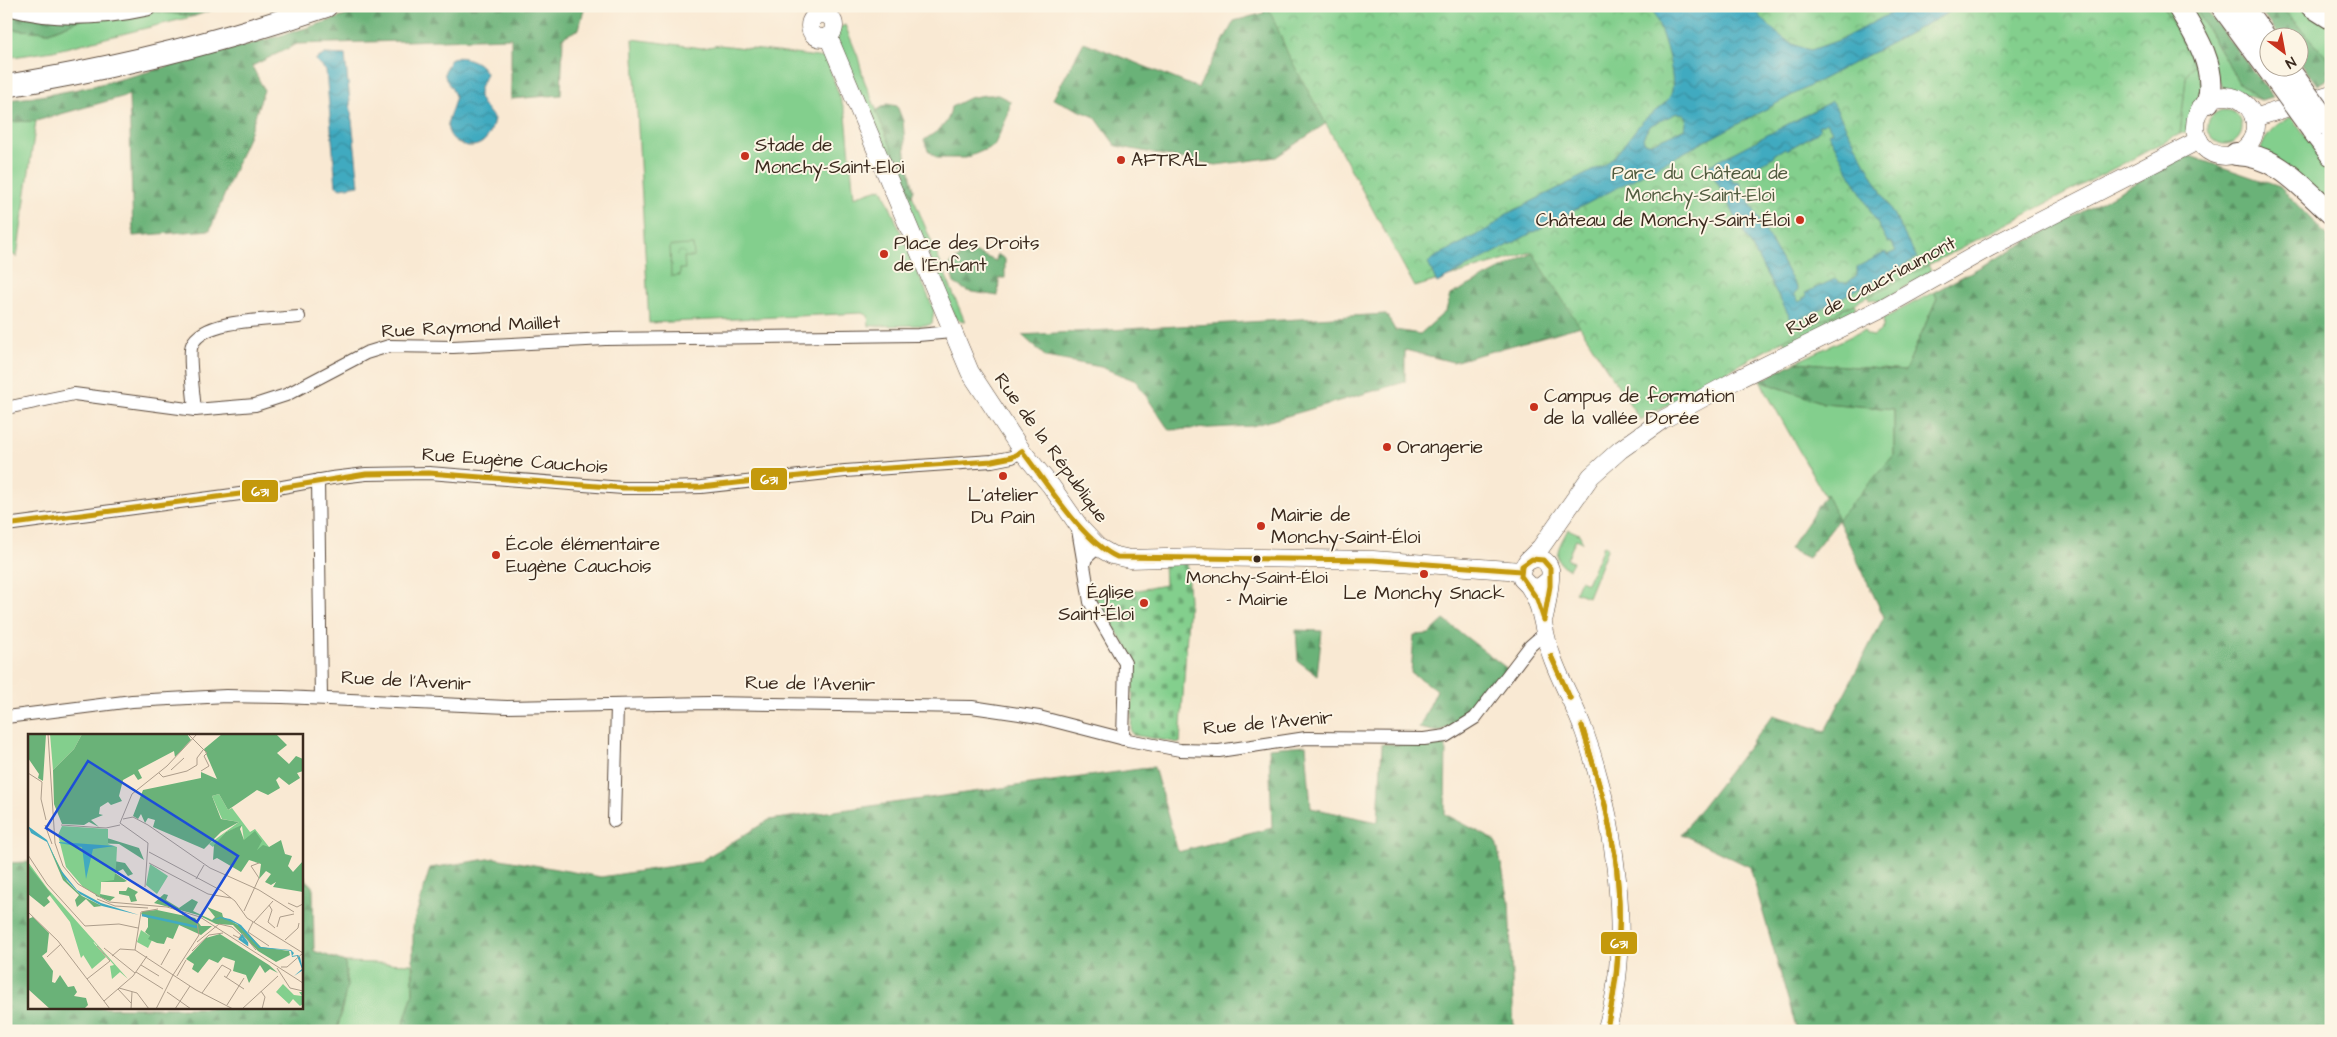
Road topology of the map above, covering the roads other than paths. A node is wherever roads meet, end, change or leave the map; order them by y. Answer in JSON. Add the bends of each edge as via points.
{"nodes":[{"id":1,"x":10,"y":6,"type":"edge"},
{"id":2,"x":147,"y":6,"type":"edge"},
{"id":3,"x":279,"y":6,"type":"edge"},
{"id":4,"x":326,"y":6,"type":"edge"},
{"id":5,"x":2178,"y":6,"type":"edge"},
{"id":6,"x":2222,"y":6,"type":"edge"},
{"id":7,"x":2242,"y":6,"type":"edge"},
{"id":8,"x":2312,"y":6,"type":"edge"},
{"id":9,"x":818,"y":10,"type":"edge"},
{"id":10,"x":2331,"y":18,"type":"edge"},
{"id":11,"x":2260,"y":30,"type":"edge"},
{"id":12,"x":2260,"y":47,"type":"edge"},
{"id":13,"x":6,"y":70,"type":"edge"},
{"id":14,"x":2288,"y":78,"type":"edge"},
{"id":15,"x":6,"y":86,"type":"edge"},
{"id":16,"x":2331,"y":94,"type":"edge"},
{"id":17,"x":2208,"y":102,"type":"junction"},
{"id":18,"x":2254,"y":118,"type":"junction"},
{"id":19,"x":2322,"y":128,"type":"edge"},
{"id":20,"x":2199,"y":140,"type":"junction"},
{"id":21,"x":2236,"y":154,"type":"junction"},
{"id":22,"x":2331,"y":154,"type":"edge"},
{"id":23,"x":2331,"y":214,"type":"edge"},
{"id":24,"x":299,"y":317,"type":"dead end"},
{"id":25,"x":952,"y":332,"type":"junction"},
{"id":26,"x":6,"y":408,"type":"edge"},
{"id":27,"x":195,"y":410,"type":"junction"},
{"id":28,"x":1022,"y":451,"type":"junction"},
{"id":29,"x":318,"y":480,"type":"junction"},
{"id":30,"x":1578,"y":490,"type":"junction"},
{"id":31,"x":1077,"y":524,"type":"junction"},
{"id":32,"x":6,"y":525,"type":"edge"},
{"id":33,"x":1098,"y":547,"type":"junction"},
{"id":34,"x":1084,"y":565,"type":"junction"},
{"id":35,"x":1526,"y":573,"type":"junction"},
{"id":36,"x":1549,"y":573,"type":"junction"},
{"id":37,"x":1544,"y":620,"type":"junction"},
{"id":38,"x":1546,"y":638,"type":"junction"},
{"id":39,"x":321,"y":698,"type":"junction"},
{"id":40,"x":617,"y":705,"type":"junction"},
{"id":41,"x":6,"y":717,"type":"edge"},
{"id":42,"x":1123,"y":739,"type":"junction"},
{"id":43,"x":614,"y":820,"type":"dead end"},
{"id":44,"x":1606,"y":1031,"type":"edge"}],
"edges":[{"from":1,"to":2,"type":"main road","via":[[47,14],[72,15]]},
{"from":3,"to":13,"type":"highway","via":[[149,42]]},
{"from":4,"to":15,"type":"highway","via":[[264,27],[160,55]]},
{"from":5,"to":17,"type":"highway","via":[[2205,58],[2211,84]]},
{"from":6,"to":12,"type":"highway"},
{"from":7,"to":11,"type":"highway"},
{"from":8,"to":10,"type":"highway"},
{"from":9,"to":25,"type":"street","name":"Rue de la République","via":[[811,22],[812,32],[821,38],[828,36]]},
{"from":14,"to":19,"type":"highway","bridge":true},
{"from":16,"to":18,"type":"street"},
{"from":17,"to":18,"type":"street","via":[[2220,97],[2237,99],[2248,107]]},
{"from":17,"to":20,"type":"street","via":[[2196,119]]},
{"from":18,"to":21,"type":"street","via":[[2252,140]]},
{"from":19,"to":22,"type":"highway"},
{"from":20,"to":21,"type":"street","via":[[2214,154]]},
{"from":20,"to":30,"type":"street","name":"Rue de Caucriaumont","via":[[2005,239],[1882,308],[1686,406],[1620,450]]},
{"from":21,"to":23,"type":"highway","via":[[2262,158],[2277,165]]},
{"from":24,"to":27,"type":"street","via":[[218,326],[199,333],[191,346]]},
{"from":25,"to":27,"type":"street","name":"Rue Raymond Maillet","via":[[605,339],[453,347],[389,346],[366,353],[269,402],[247,407]]},
{"from":25,"to":28,"type":"street","name":"Rue de la République","via":[[970,372]]},
{"from":26,"to":27,"type":"street","name":"Rue Raymond Maillet","via":[[79,394]]},
{"from":28,"to":29,"type":"street","name":"Rue Eugène Cauchois","via":[[1012,457],[992,461],[844,471],[684,488],[623,488],[418,472]]},
{"from":28,"to":31,"type":"street","name":"Rue de la République"},
{"from":29,"to":32,"type":"street","name":"Rue Eugène Cauchois","via":[[255,492]]},
{"from":29,"to":39,"type":"street"},
{"from":30,"to":35,"type":"street"},
{"from":30,"to":36,"type":"street","via":[[1551,551]]},
{"from":31,"to":33,"type":"street","name":"Rue de la République"},
{"from":31,"to":34,"type":"street"},
{"from":33,"to":34,"type":"street","via":[[1089,554]]},
{"from":33,"to":35,"type":"street","name":"Rue de la République","via":[[1112,555],[1130,559],[1372,560]]},
{"from":34,"to":42,"type":"street","via":[[1090,602],[1125,663]]},
{"from":35,"to":36,"type":"street","via":[[1540,559]]},
{"from":35,"to":36,"type":"street","via":[[1541,587]]},
{"from":35,"to":37,"type":"street"},
{"from":36,"to":37,"type":"street"},
{"from":37,"to":38,"type":"street"},
{"from":38,"to":42,"type":"street","name":"Rue de l'Avenir","via":[[1538,639],[1530,646],[1475,718],[1446,736],[1424,739],[1306,738],[1210,751],[1180,750]]},
{"from":38,"to":44,"type":"street","via":[[1584,732],[1611,838],[1620,954],[1616,996]]},
{"from":39,"to":40,"type":"street","name":"Rue de l'Avenir","via":[[494,707]]},
{"from":39,"to":41,"type":"street","name":"Rue de l'Avenir","via":[[169,698]]},
{"from":40,"to":42,"type":"street","name":"Rue de l'Avenir","via":[[710,703],[972,707],[1039,717]]},
{"from":40,"to":43,"type":"street"}]}
